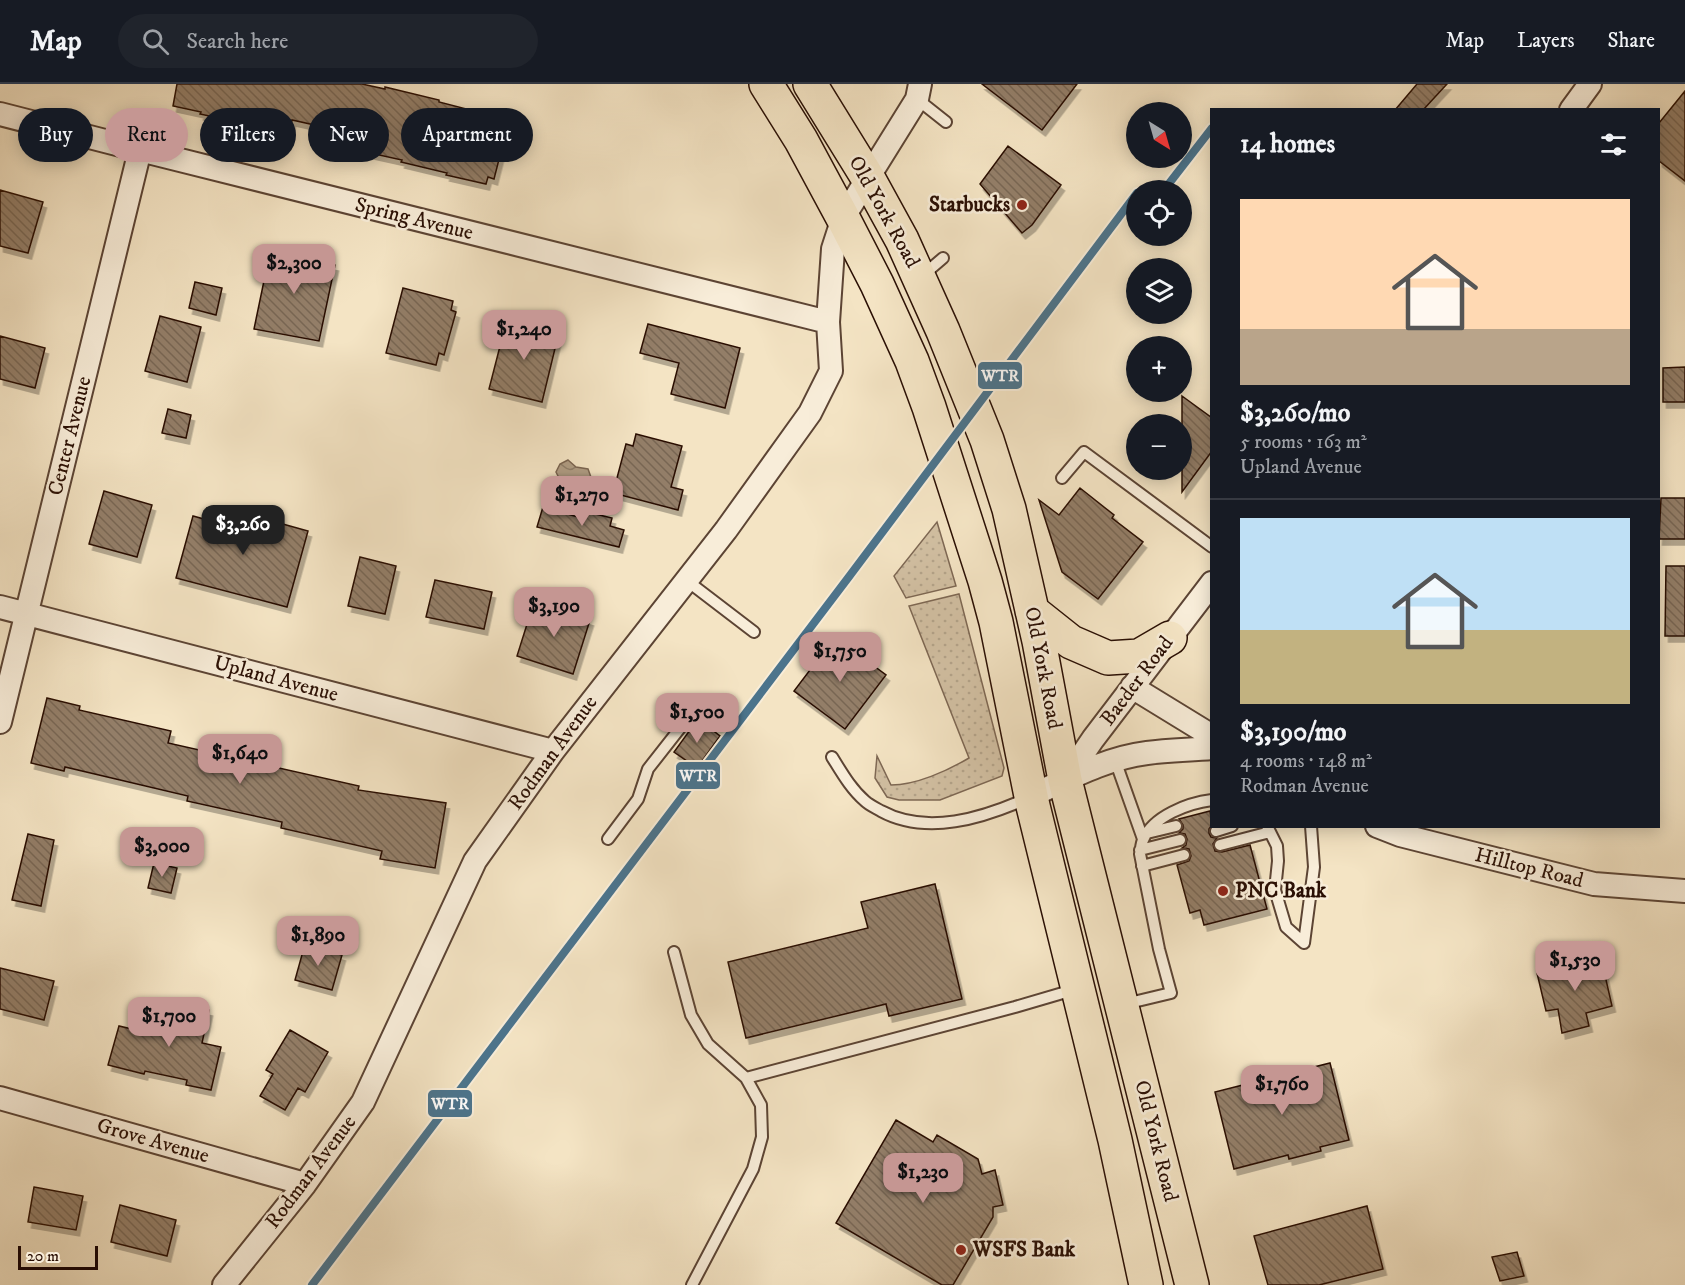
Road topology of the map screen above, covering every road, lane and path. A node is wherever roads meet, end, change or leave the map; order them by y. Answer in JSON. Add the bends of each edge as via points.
{"nodes":[{"id":1,"x":766,"y":84,"type":"edge"},
{"id":2,"x":810,"y":84,"type":"edge"},
{"id":3,"x":938,"y":84,"type":"edge"},
{"id":4,"x":1590,"y":84,"type":"edge"},
{"id":5,"x":918,"y":92,"type":"edge"},
{"id":6,"x":1572,"y":108,"type":"edge"},
{"id":7,"x":0,"y":114,"type":"edge"},
{"id":8,"x":946,"y":122,"type":"dead end"},
{"id":9,"x":105,"y":141,"type":"edge"},
{"id":10,"x":137,"y":162,"type":"edge"},
{"id":11,"x":188,"y":162,"type":"edge"},
{"id":12,"x":868,"y":178,"type":"junction"},
{"id":13,"x":843,"y":218,"type":"junction"},
{"id":14,"x":828,"y":322,"type":"junction"},
{"id":15,"x":1062,"y":478,"type":"dead end"},
{"id":16,"x":1210,"y":546,"type":"edge"},
{"id":17,"x":686,"y":580,"type":"junction"},
{"id":18,"x":1210,"y":586,"type":"edge"},
{"id":19,"x":0,"y":607,"type":"edge"},
{"id":20,"x":1032,"y":611,"type":"junction"},
{"id":21,"x":27,"y":614,"type":"junction"},
{"id":22,"x":754,"y":632,"type":"dead end"},
{"id":23,"x":1170,"y":638,"type":"junction"},
{"id":24,"x":1132,"y":687,"type":"junction"},
{"id":25,"x":699,"y":704,"type":"dead end"},
{"id":26,"x":0,"y":722,"type":"edge"},
{"id":27,"x":1210,"y":735,"type":"edge"},
{"id":28,"x":1210,"y":748,"type":"edge"},
{"id":29,"x":553,"y":751,"type":"junction"},
{"id":30,"x":832,"y":757,"type":"dead end"},
{"id":31,"x":1115,"y":760,"type":"junction"},
{"id":32,"x":1065,"y":780,"type":"junction"},
{"id":33,"x":1031,"y":796,"type":"junction"},
{"id":34,"x":1210,"y":800,"type":"edge"},
{"id":35,"x":1176,"y":826,"type":"dead end"},
{"id":36,"x":1226,"y":828,"type":"edge"},
{"id":37,"x":1311,"y":828,"type":"edge"},
{"id":38,"x":1382,"y":828,"type":"edge"},
{"id":39,"x":1269,"y":829,"type":"edge"},
{"id":40,"x":1216,"y":831,"type":"dead end"},
{"id":41,"x":1145,"y":836,"type":"junction"},
{"id":42,"x":608,"y":839,"type":"dead end"},
{"id":43,"x":1180,"y":840,"type":"dead end"},
{"id":44,"x":1220,"y":845,"type":"dead end"},
{"id":45,"x":1140,"y":850,"type":"junction"},
{"id":46,"x":1184,"y":855,"type":"dead end"},
{"id":47,"x":1142,"y":866,"type":"junction"},
{"id":48,"x":1685,"y":891,"type":"edge"},
{"id":49,"x":674,"y":952,"type":"dead end"},
{"id":50,"x":1077,"y":989,"type":"junction"},
{"id":51,"x":1121,"y":1005,"type":"junction"},
{"id":52,"x":746,"y":1078,"type":"junction"},
{"id":53,"x":0,"y":1098,"type":"edge"},
{"id":54,"x":305,"y":1184,"type":"junction"},
{"id":55,"x":224,"y":1285,"type":"edge"},
{"id":56,"x":692,"y":1285,"type":"edge"},
{"id":57,"x":1146,"y":1285,"type":"edge"},
{"id":58,"x":1192,"y":1285,"type":"edge"}],
"edges":[{"from":1,"to":13,"type":"highway","name":"Old York Road"},
{"from":2,"to":12,"type":"highway","name":"Old York Road"},
{"from":3,"to":5,"type":"street"},
{"from":4,"to":6,"type":"street"},
{"from":5,"to":8,"type":"lane"},
{"from":5,"to":12,"type":"street","name":"Rodman Avenue"},
{"from":7,"to":9,"type":"street","name":"Spring Avenue"},
{"from":10,"to":21,"type":"street","name":"Center Avenue"},
{"from":11,"to":14,"type":"street","name":"Spring Avenue"},
{"from":12,"to":13,"type":"street","name":"Rodman Avenue"},
{"from":12,"to":20,"type":"highway","name":"Old York Road","via":[[902,240],[932,268],[943,331],[987,440],[1009,508]]},
{"from":13,"to":14,"type":"street","name":"Rodman Avenue","via":[[833,249]]},
{"from":13,"to":33,"type":"highway","name":"Old York Road","via":[[877,284],[933,418],[986,581]]},
{"from":14,"to":17,"type":"street","name":"Rodman Avenue","via":[[831,371],[810,413]]},
{"from":15,"to":16,"type":"lane","via":[[1084,452]]},
{"from":17,"to":22,"type":"lane"},
{"from":17,"to":29,"type":"street","name":"Rodman Avenue"},
{"from":18,"to":23,"type":"street","name":"Baeder Road"},
{"from":19,"to":21,"type":"street","name":"Upland Avenue"},
{"from":20,"to":23,"type":"highway","via":[[1071,642],[1108,658],[1139,656]]},
{"from":20,"to":32,"type":"highway","name":"Old York Road"},
{"from":21,"to":26,"type":"street","name":"Center Avenue"},
{"from":21,"to":29,"type":"street","name":"Upland Avenue"},
{"from":23,"to":24,"type":"street","name":"Baeder Road"},
{"from":24,"to":27,"type":"street"},
{"from":24,"to":32,"type":"street","name":"Baeder Road"},
{"from":25,"to":42,"type":"lane","via":[[648,769],[638,799]]},
{"from":28,"to":31,"type":"street"},
{"from":29,"to":54,"type":"street","name":"Rodman Avenue","via":[[476,861],[363,1102]]},
{"from":30,"to":33,"type":"lane","via":[[866,803],[910,822],[941,824],[966,819]]},
{"from":31,"to":32,"type":"street"},
{"from":31,"to":41,"type":"lane"},
{"from":32,"to":33,"type":"street"},
{"from":32,"to":51,"type":"highway","name":"Old York Road"},
{"from":33,"to":50,"type":"highway","name":"Old York Road"},
{"from":34,"to":41,"type":"lane","via":[[1179,808]]},
{"from":35,"to":41,"type":"lane"},
{"from":36,"to":40,"type":"lane"},
{"from":37,"to":39,"type":"lane","via":[[1314,867],[1304,943],[1286,927],[1275,890],[1277,846]]},
{"from":38,"to":48,"type":"street","name":"Hilltop Road","via":[[1400,836],[1594,884]]},
{"from":39,"to":44,"type":"lane"},
{"from":41,"to":45,"type":"lane"},
{"from":43,"to":45,"type":"lane"},
{"from":45,"to":47,"type":"lane"},
{"from":46,"to":47,"type":"lane"},
{"from":47,"to":51,"type":"lane","via":[[1171,993]]},
{"from":49,"to":52,"type":"lane","via":[[692,1015],[708,1044]]},
{"from":50,"to":52,"type":"lane"},
{"from":50,"to":57,"type":"highway","name":"Old York Road"},
{"from":51,"to":58,"type":"highway","name":"Old York Road"},
{"from":52,"to":56,"type":"lane","via":[[760,1105],[762,1137],[753,1169]]},
{"from":53,"to":54,"type":"street","name":"Grove Avenue"},
{"from":54,"to":55,"type":"street","name":"Rodman Avenue"}]}
